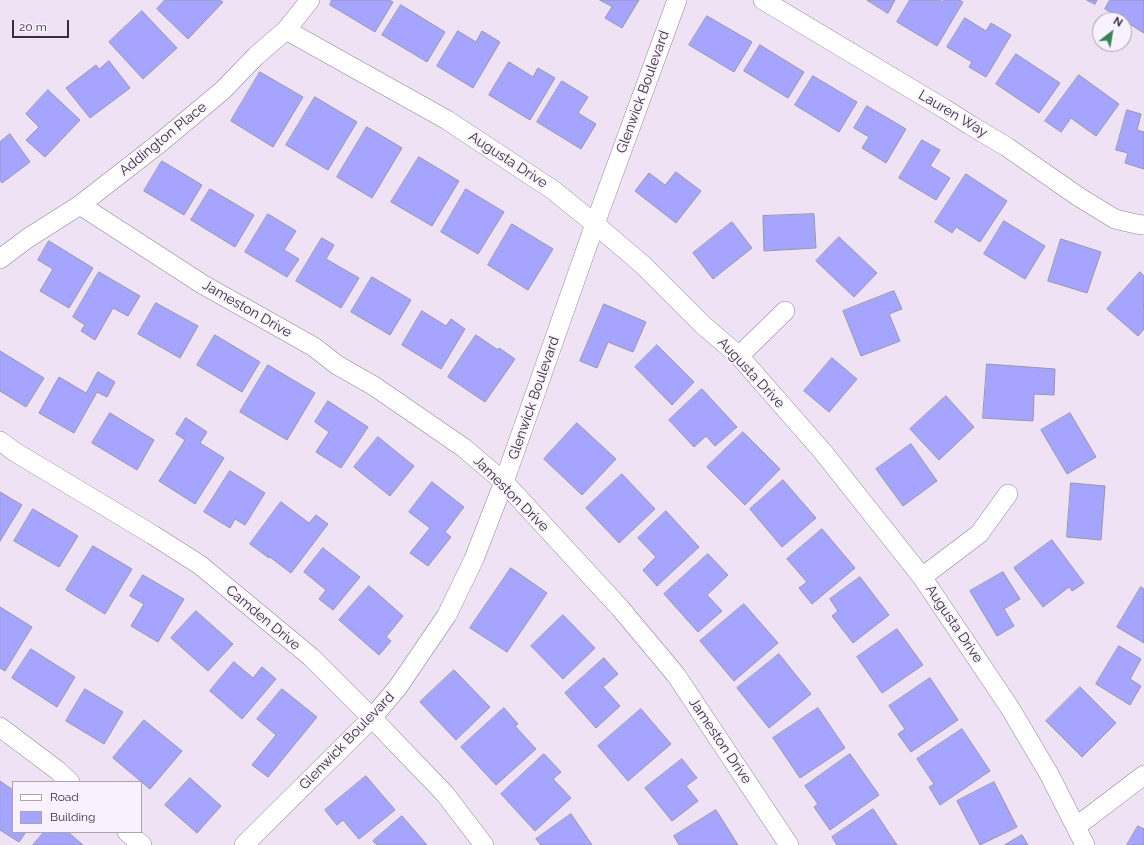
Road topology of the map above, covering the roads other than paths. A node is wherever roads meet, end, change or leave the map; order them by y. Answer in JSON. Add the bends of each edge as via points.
{"nodes":[{"id":1,"x":310,"y":0,"type":"edge"},
{"id":2,"x":677,"y":0,"type":"edge"},
{"id":3,"x":763,"y":0,"type":"edge"},
{"id":4,"x":286,"y":30,"type":"junction"},
{"id":5,"x":80,"y":205,"type":"junction"},
{"id":6,"x":595,"y":224,"type":"junction"},
{"id":7,"x":1144,"y":225,"type":"edge"},
{"id":8,"x":0,"y":259,"type":"edge"},
{"id":9,"x":785,"y":311,"type":"dead end"},
{"id":10,"x":738,"y":356,"type":"junction"},
{"id":11,"x":0,"y":441,"type":"edge"},
{"id":12,"x":504,"y":482,"type":"junction"},
{"id":13,"x":1008,"y":494,"type":"dead end"},
{"id":14,"x":922,"y":577,"type":"junction"},
{"id":15,"x":372,"y":718,"type":"junction"},
{"id":16,"x":0,"y":727,"type":"edge"},
{"id":17,"x":1144,"y":775,"type":"edge"},
{"id":18,"x":69,"y":781,"type":"edge"},
{"id":19,"x":1077,"y":826,"type":"junction"},
{"id":20,"x":128,"y":833,"type":"edge"},
{"id":21,"x":142,"y":845,"type":"edge"},
{"id":22,"x":244,"y":845,"type":"edge"},
{"id":23,"x":484,"y":845,"type":"edge"},
{"id":24,"x":789,"y":845,"type":"edge"},
{"id":25,"x":1085,"y":845,"type":"edge"}],
"edges":[{"from":1,"to":4,"type":"street","name":"Addington Place"},
{"from":2,"to":6,"type":"street","name":"Glenwick Boulevard"},
{"from":3,"to":7,"type":"street","name":"Lauren Way","via":[[945,108],[1115,219]]},
{"from":4,"to":5,"type":"street","name":"Addington Place","via":[[256,56],[224,90]]},
{"from":4,"to":6,"type":"street","name":"Augusta Drive","via":[[447,120],[553,190]]},
{"from":5,"to":8,"type":"street","name":"Addington Place"},
{"from":5,"to":12,"type":"street","name":"Jameston Drive","via":[[202,284],[314,347],[337,365],[374,386],[464,448]]},
{"from":6,"to":10,"type":"street","name":"Augusta Drive","via":[[643,265]]},
{"from":6,"to":12,"type":"street","name":"Glenwick Boulevard"},
{"from":9,"to":10,"type":"street"},
{"from":10,"to":14,"type":"street","name":"Augusta Drive","via":[[823,452]]},
{"from":11,"to":15,"type":"street","name":"Camden Drive","via":[[200,565],[311,657]]},
{"from":12,"to":15,"type":"street","name":"Glenwick Boulevard","via":[[474,559],[447,615],[398,687]]},
{"from":12,"to":24,"type":"street","name":"Jameston Drive","via":[[620,608],[676,675]]},
{"from":13,"to":14,"type":"street","via":[[979,534]]},
{"from":14,"to":19,"type":"street","name":"Augusta Drive","via":[[1010,708]]},
{"from":15,"to":22,"type":"street","name":"Glenwick Boulevard"},
{"from":15,"to":23,"type":"street","name":"Camden Drive","via":[[445,794]]},
{"from":16,"to":18,"type":"street"},
{"from":17,"to":19,"type":"street"},
{"from":19,"to":25,"type":"street","name":"Augusta Drive"},
{"from":20,"to":21,"type":"street"}]}
